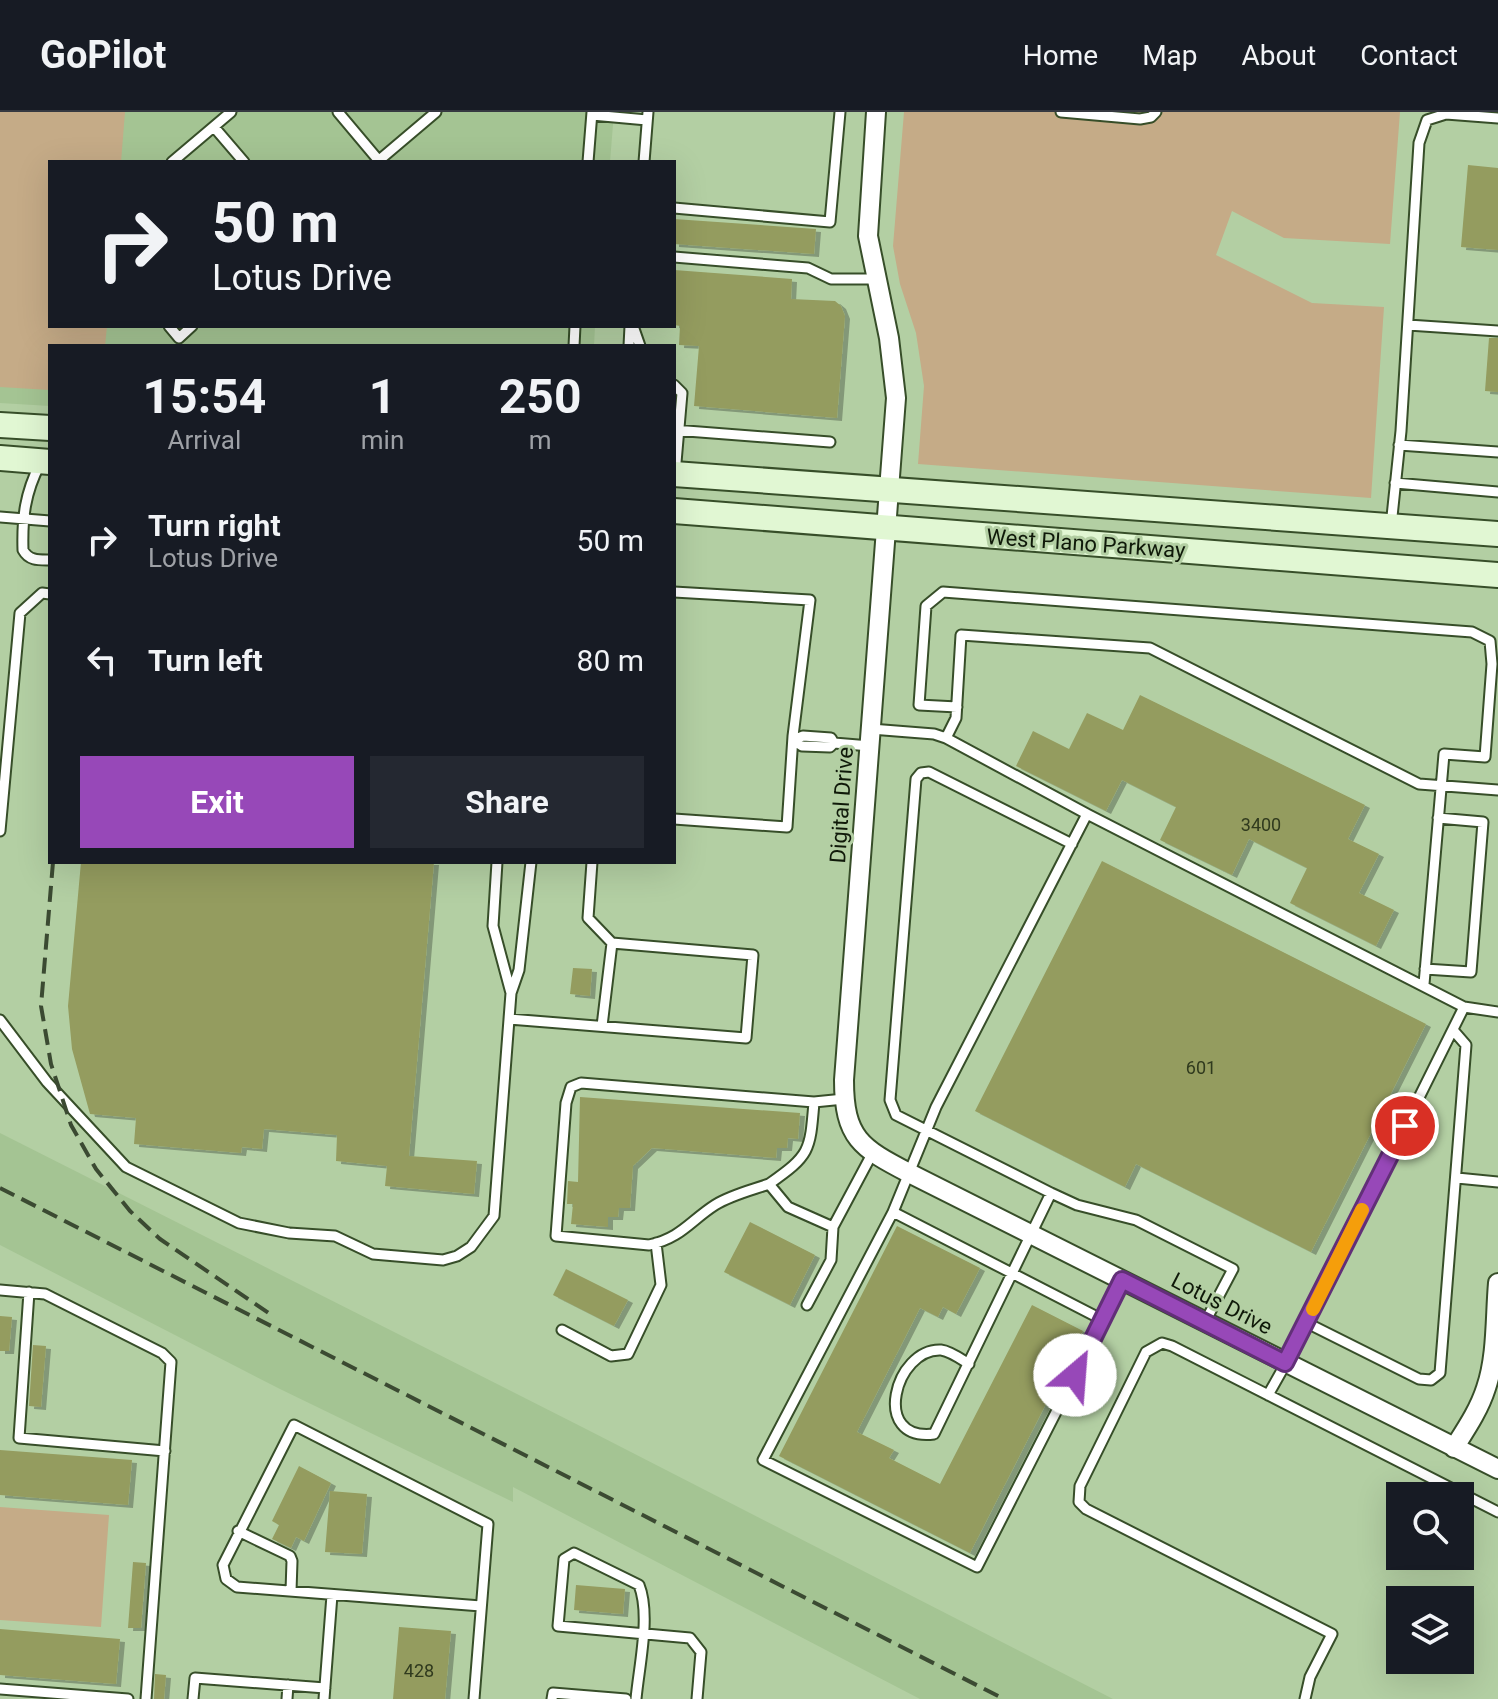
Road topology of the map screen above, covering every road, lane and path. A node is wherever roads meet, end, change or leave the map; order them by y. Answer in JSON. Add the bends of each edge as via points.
{"nodes":[{"id":1,"x":231,"y":112,"type":"edge"},
{"id":2,"x":338,"y":112,"type":"edge"},
{"id":3,"x":436,"y":112,"type":"edge"},
{"id":4,"x":840,"y":112,"type":"edge"},
{"id":5,"x":876,"y":112,"type":"edge"},
{"id":6,"x":1061,"y":112,"type":"edge"},
{"id":7,"x":1156,"y":112,"type":"edge"},
{"id":8,"x":592,"y":114,"type":"edge"},
{"id":9,"x":648,"y":116,"type":"edge"},
{"id":10,"x":1498,"y":118,"type":"edge"},
{"id":11,"x":214,"y":127,"type":"junction"},
{"id":12,"x":174,"y":160,"type":"edge"},
{"id":13,"x":242,"y":160,"type":"edge"},
{"id":14,"x":377,"y":160,"type":"edge"},
{"id":15,"x":381,"y":160,"type":"edge"},
{"id":16,"x":588,"y":160,"type":"edge"},
{"id":17,"x":644,"y":160,"type":"edge"},
{"id":18,"x":676,"y":208,"type":"edge"},
{"id":19,"x":676,"y":257,"type":"edge"},
{"id":20,"x":875,"y":279,"type":"junction"},
{"id":21,"x":1408,"y":325,"type":"junction"},
{"id":22,"x":171,"y":328,"type":"edge"},
{"id":23,"x":190,"y":328,"type":"edge"},
{"id":24,"x":1498,"y":331,"type":"edge"},
{"id":25,"x":676,"y":387,"type":"edge"},
{"id":26,"x":0,"y":425,"type":"edge"},
{"id":27,"x":48,"y":428,"type":"edge"},
{"id":28,"x":676,"y":430,"type":"edge"},
{"id":29,"x":830,"y":442,"type":"dead end"},
{"id":30,"x":1399,"y":445,"type":"junction"},
{"id":31,"x":1498,"y":452,"type":"edge"},
{"id":32,"x":0,"y":458,"type":"edge"},
{"id":33,"x":46,"y":462,"type":"edge"},
{"id":34,"x":676,"y":474,"type":"edge"},
{"id":35,"x":1395,"y":483,"type":"junction"},
{"id":36,"x":889,"y":489,"type":"junction"},
{"id":37,"x":1498,"y":492,"type":"edge"},
{"id":38,"x":676,"y":511,"type":"edge"},
{"id":39,"x":1204,"y":513,"type":"junction"},
{"id":40,"x":0,"y":517,"type":"edge"},
{"id":41,"x":22,"y":519,"type":"junction"},
{"id":42,"x":48,"y":521,"type":"edge"},
{"id":43,"x":1391,"y":526,"type":"junction"},
{"id":44,"x":885,"y":528,"type":"junction"},
{"id":45,"x":1498,"y":534,"type":"edge"},
{"id":46,"x":1202,"y":551,"type":"junction"},
{"id":47,"x":48,"y":560,"type":"edge"},
{"id":48,"x":1498,"y":575,"type":"edge"},
{"id":49,"x":676,"y":592,"type":"edge"},
{"id":50,"x":48,"y":594,"type":"edge"},
{"id":51,"x":957,"y":707,"type":"junction"},
{"id":52,"x":870,"y":737,"type":"junction"},
{"id":53,"x":946,"y":738,"type":"junction"},
{"id":54,"x":793,"y":740,"type":"junction"},
{"id":55,"x":1441,"y":786,"type":"junction"},
{"id":56,"x":1498,"y":790,"type":"edge"},
{"id":57,"x":1087,"y":814,"type":"junction"},
{"id":58,"x":1438,"y":818,"type":"junction"},
{"id":59,"x":676,"y":819,"type":"edge"},
{"id":60,"x":0,"y":831,"type":"edge"},
{"id":61,"x":1072,"y":844,"type":"junction"},
{"id":62,"x":497,"y":864,"type":"edge"},
{"id":63,"x":531,"y":864,"type":"edge"},
{"id":64,"x":592,"y":864,"type":"edge"},
{"id":65,"x":612,"y":943,"type":"junction"},
{"id":66,"x":1425,"y":969,"type":"junction"},
{"id":67,"x":1424,"y":984,"type":"junction"},
{"id":68,"x":511,"y":993,"type":"junction"},
{"id":69,"x":1464,"y":1007,"type":"junction"},
{"id":70,"x":1498,"y":1012,"type":"edge"},
{"id":71,"x":509,"y":1019,"type":"junction"},
{"id":72,"x":0,"y":1020,"type":"edge"},
{"id":73,"x":602,"y":1026,"type":"junction"},
{"id":74,"x":1453,"y":1030,"type":"junction"},
{"id":75,"x":844,"y":1099,"type":"junction"},
{"id":76,"x":814,"y":1102,"type":"junction"},
{"id":77,"x":848,"y":1124,"type":"joint"},
{"id":78,"x":926,"y":1129,"type":"junction"},
{"id":79,"x":872,"y":1154,"type":"junction"},
{"id":80,"x":909,"y":1173,"type":"junction"},
{"id":81,"x":1457,"y":1178,"type":"junction"},
{"id":82,"x":1498,"y":1182,"type":"edge"},
{"id":83,"x":769,"y":1184,"type":"junction"},
{"id":84,"x":1051,"y":1193,"type":"junction"},
{"id":85,"x":893,"y":1212,"type":"junction"},
{"id":86,"x":833,"y":1227,"type":"junction"},
{"id":87,"x":1030,"y":1234,"type":"junction"},
{"id":88,"x":656,"y":1243,"type":"junction"},
{"id":89,"x":1012,"y":1273,"type":"junction"},
{"id":90,"x":1122,"y":1280,"type":"junction"},
{"id":91,"x":1498,"y":1283,"type":"edge"},
{"id":92,"x":0,"y":1290,"type":"edge"},
{"id":93,"x":29,"y":1292,"type":"junction"},
{"id":94,"x":807,"y":1305,"type":"dead end"},
{"id":95,"x":1103,"y":1320,"type":"junction"},
{"id":96,"x":1205,"y":1322,"type":"junction"},
{"id":97,"x":1307,"y":1323,"type":"junction"},
{"id":98,"x":562,"y":1330,"type":"dead end"},
{"id":99,"x":1496,"y":1334,"type":"edge"},
{"id":100,"x":1285,"y":1363,"type":"junction"},
{"id":101,"x":969,"y":1364,"type":"junction"},
{"id":102,"x":1268,"y":1395,"type":"junction"},
{"id":103,"x":1454,"y":1448,"type":"junction"},
{"id":104,"x":165,"y":1451,"type":"junction"},
{"id":105,"x":1498,"y":1469,"type":"edge"},
{"id":106,"x":1498,"y":1512,"type":"edge"},
{"id":107,"x":238,"y":1531,"type":"junction"},
{"id":108,"x":291,"y":1591,"type":"junction"},
{"id":109,"x":332,"y":1595,"type":"junction"},
{"id":110,"x":481,"y":1606,"type":"junction"},
{"id":111,"x":642,"y":1633,"type":"junction"},
{"id":112,"x":288,"y":1685,"type":"junction"},
{"id":113,"x":325,"y":1688,"type":"junction"},
{"id":114,"x":0,"y":1689,"type":"edge"},
{"id":115,"x":552,"y":1696,"type":"edge"},
{"id":116,"x":128,"y":1699,"type":"edge"},
{"id":117,"x":146,"y":1699,"type":"edge"},
{"id":118,"x":193,"y":1699,"type":"edge"},
{"id":119,"x":287,"y":1699,"type":"edge"},
{"id":120,"x":324,"y":1699,"type":"edge"},
{"id":121,"x":474,"y":1699,"type":"edge"},
{"id":122,"x":626,"y":1699,"type":"edge"},
{"id":123,"x":636,"y":1699,"type":"edge"},
{"id":124,"x":697,"y":1699,"type":"edge"},
{"id":125,"x":1305,"y":1699,"type":"edge"}],
"edges":[{"from":1,"to":11,"type":"lane"},
{"from":2,"to":14,"type":"lane"},
{"from":3,"to":15,"type":"lane"},
{"from":4,"to":18,"type":"lane","via":[[830,222]]},
{"from":5,"to":20,"type":"street","name":"Digital Drive","via":[[868,236]]},
{"from":6,"to":7,"type":"lane","via":[[1140,119]]},
{"from":8,"to":9,"type":"lane"},
{"from":8,"to":16,"type":"lane"},
{"from":9,"to":17,"type":"lane"},
{"from":10,"to":21,"type":"lane","via":[[1446,114],[1427,120],[1419,143]]},
{"from":11,"to":12,"type":"lane"},
{"from":11,"to":13,"type":"lane"},
{"from":19,"to":20,"type":"lane","via":[[808,268],[831,279]]},
{"from":20,"to":36,"type":"street","name":"Digital Drive","via":[[895,378]]},
{"from":21,"to":24,"type":"lane"},
{"from":21,"to":30,"type":"lane"},
{"from":22,"to":23,"type":"lane","via":[[179,338]]},
{"from":25,"to":28,"type":"lane","via":[[682,393]]},
{"from":26,"to":27,"type":"main road"},
{"from":28,"to":29,"type":"lane"},
{"from":30,"to":31,"type":"lane"},
{"from":30,"to":35,"type":"lane"},
{"from":32,"to":33,"type":"main road"},
{"from":33,"to":41,"type":"lane","via":[[29,485]]},
{"from":34,"to":36,"type":"main road","name":"West Plano Parkway"},
{"from":35,"to":37,"type":"lane"},
{"from":35,"to":43,"type":"lane"},
{"from":36,"to":39,"type":"main road","name":"West Plano Parkway"},
{"from":36,"to":44,"type":"street","name":"Digital Drive"},
{"from":38,"to":44,"type":"main road","name":"West Plano Parkway"},
{"from":39,"to":43,"type":"main road","name":"West Plano Parkway"},
{"from":39,"to":46,"type":"main road"},
{"from":40,"to":41,"type":"lane"},
{"from":41,"to":42,"type":"lane"},
{"from":41,"to":47,"type":"lane","via":[[26,556]]},
{"from":43,"to":45,"type":"main road","name":"West Plano Parkway"},
{"from":44,"to":46,"type":"main road","name":"West Plano Parkway"},
{"from":44,"to":52,"type":"street","name":"Digital Drive"},
{"from":46,"to":48,"type":"main road","name":"West Plano Parkway"},
{"from":49,"to":54,"type":"lane","via":[[810,600]]},
{"from":50,"to":60,"type":"lane","via":[[42,593],[20,613]]},
{"from":51,"to":53,"type":"lane"},
{"from":51,"to":55,"type":"lane","via":[[961,635],[1150,648],[1419,784]]},
{"from":51,"to":55,"type":"lane","via":[[919,705],[926,606],[943,592],[1472,632],[1490,641],[1485,757],[1444,754]]},
{"from":52,"to":53,"type":"lane"},
{"from":52,"to":54,"type":"lane","via":[[830,747],[802,746]]},
{"from":52,"to":75,"type":"street","name":"Digital Drive"},
{"from":53,"to":57,"type":"lane"},
{"from":54,"to":59,"type":"lane","via":[[787,827]]},
{"from":55,"to":56,"type":"lane"},
{"from":55,"to":58,"type":"lane"},
{"from":57,"to":61,"type":"lane"},
{"from":57,"to":67,"type":"lane"},
{"from":58,"to":66,"type":"lane"},
{"from":58,"to":66,"type":"lane","via":[[1483,822],[1471,972]]},
{"from":61,"to":78,"type":"lane"},
{"from":61,"to":78,"type":"lane","via":[[929,772],[916,779],[890,1100],[896,1115]]},
{"from":62,"to":68,"type":"lane","via":[[493,926]]},
{"from":63,"to":68,"type":"lane","via":[[519,970]]},
{"from":64,"to":65,"type":"lane","via":[[588,918]]},
{"from":65,"to":73,"type":"lane"},
{"from":65,"to":73,"type":"lane","via":[[753,955],[746,1038]]},
{"from":66,"to":67,"type":"lane"},
{"from":67,"to":69,"type":"lane"},
{"from":68,"to":71,"type":"lane"},
{"from":69,"to":70,"type":"lane"},
{"from":69,"to":74,"type":"lane"},
{"from":71,"to":72,"type":"lane","via":[[494,1216],[471,1247],[443,1260],[373,1254],[335,1236],[239,1223],[126,1167],[47,1082]]},
{"from":71,"to":73,"type":"lane"},
{"from":74,"to":81,"type":"lane","via":[[1466,1045]]},
{"from":74,"to":97,"type":"lane"},
{"from":75,"to":76,"type":"lane"},
{"from":75,"to":77,"type":"street","name":"Digital Drive"},
{"from":76,"to":83,"type":"lane","via":[[808,1151]]},
{"from":76,"to":88,"type":"lane","via":[[581,1083],[571,1087],[556,1236]]},
{"from":77,"to":79,"type":"street","name":"Lotus Drive"},
{"from":78,"to":80,"type":"lane"},
{"from":78,"to":84,"type":"lane"},
{"from":79,"to":80,"type":"street","name":"Lotus Drive"},
{"from":79,"to":86,"type":"lane"},
{"from":80,"to":85,"type":"lane"},
{"from":80,"to":87,"type":"street","name":"Lotus Drive"},
{"from":81,"to":82,"type":"lane"},
{"from":81,"to":97,"type":"lane","via":[[1440,1373],[1431,1380],[1419,1379]]},
{"from":83,"to":86,"type":"lane","via":[[788,1207]]},
{"from":83,"to":88,"type":"lane","via":[[723,1201],[677,1236]]},
{"from":84,"to":87,"type":"lane"},
{"from":84,"to":96,"type":"lane","via":[[1136,1220],[1233,1269]]},
{"from":85,"to":89,"type":"lane"},
{"from":85,"to":95,"type":"lane","via":[[763,1460],[977,1567]]},
{"from":86,"to":94,"type":"lane","via":[[831,1260]]},
{"from":87,"to":89,"type":"lane"},
{"from":87,"to":90,"type":"street","name":"Lotus Drive"},
{"from":88,"to":98,"type":"lane","via":[[661,1285],[628,1354],[611,1356]]},
{"from":89,"to":95,"type":"lane"},
{"from":89,"to":101,"type":"lane"},
{"from":90,"to":95,"type":"lane"},
{"from":90,"to":96,"type":"street","name":"Lotus Drive"},
{"from":91,"to":99,"type":"street"},
{"from":92,"to":93,"type":"lane"},
{"from":93,"to":104,"type":"lane","via":[[51,1296],[168,1358],[172,1367]]},
{"from":93,"to":104,"type":"lane","via":[[19,1438]]},
{"from":96,"to":100,"type":"street","name":"Lotus Drive"},
{"from":97,"to":100,"type":"lane"},
{"from":99,"to":103,"type":"street","via":[[1487,1387]]},
{"from":100,"to":102,"type":"lane"},
{"from":100,"to":103,"type":"street","name":"Lotus Drive"},
{"from":101,"to":101,"type":"lane","via":[[934,1434],[912,1433],[902,1425],[894,1403],[910,1365],[944,1350]]},
{"from":102,"to":106,"type":"lane"},
{"from":102,"to":125,"type":"lane","via":[[1172,1346],[1153,1346],[1077,1494],[1086,1509],[1332,1634]]},
{"from":103,"to":105,"type":"street","name":"Lotus Drive"},
{"from":104,"to":117,"type":"lane"},
{"from":107,"to":108,"type":"lane","via":[[290,1556]]},
{"from":107,"to":108,"type":"lane","via":[[224,1557],[226,1579],[237,1587]]},
{"from":107,"to":110,"type":"lane","via":[[294,1425],[488,1524]]},
{"from":108,"to":109,"type":"lane"},
{"from":109,"to":110,"type":"lane"},
{"from":109,"to":113,"type":"lane"},
{"from":110,"to":121,"type":"lane"},
{"from":111,"to":111,"type":"lane","via":[[645,1600],[639,1585],[574,1553],[564,1559],[558,1626]]},
{"from":111,"to":123,"type":"lane"},
{"from":111,"to":124,"type":"lane","via":[[690,1638],[701,1652]]},
{"from":112,"to":113,"type":"lane"},
{"from":112,"to":118,"type":"lane","via":[[195,1678]]},
{"from":112,"to":119,"type":"lane"},
{"from":113,"to":120,"type":"lane"},
{"from":114,"to":116,"type":"lane"},
{"from":115,"to":122,"type":"lane"}]}
